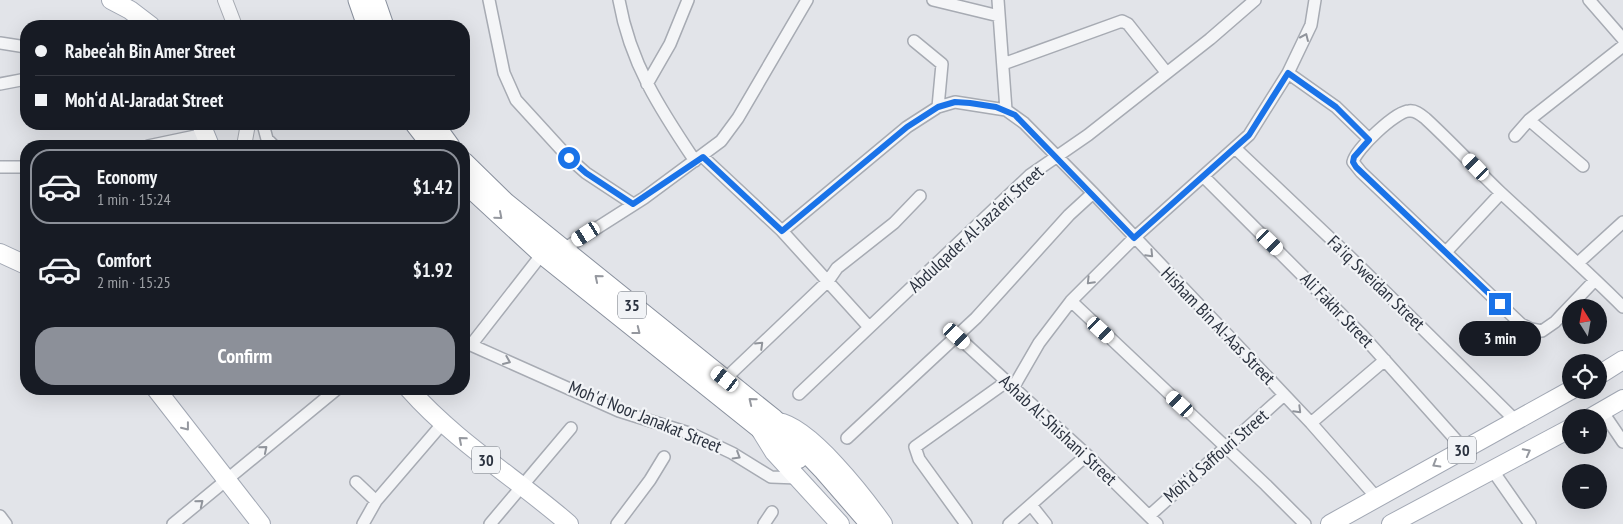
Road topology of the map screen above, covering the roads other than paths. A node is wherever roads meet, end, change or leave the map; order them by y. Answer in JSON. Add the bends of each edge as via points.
{"nodes":[{"id":1,"x":111,"y":0,"type":"edge"},
{"id":2,"x":225,"y":0,"type":"edge"},
{"id":3,"x":358,"y":0,"type":"edge"},
{"id":4,"x":375,"y":0,"type":"edge"},
{"id":5,"x":489,"y":0,"type":"edge"},
{"id":6,"x":619,"y":0,"type":"edge"},
{"id":7,"x":688,"y":0,"type":"edge"},
{"id":8,"x":806,"y":0,"type":"edge"},
{"id":9,"x":933,"y":0,"type":"edge"},
{"id":10,"x":998,"y":0,"type":"edge"},
{"id":11,"x":1255,"y":0,"type":"edge"},
{"id":12,"x":1315,"y":0,"type":"edge"},
{"id":13,"x":1589,"y":0,"type":"edge"},
{"id":14,"x":999,"y":16,"type":"junction"},
{"id":15,"x":143,"y":20,"type":"edge"},
{"id":16,"x":232,"y":20,"type":"edge"},
{"id":17,"x":365,"y":20,"type":"edge"},
{"id":18,"x":382,"y":20,"type":"edge"},
{"id":19,"x":1623,"y":39,"type":"edge"},
{"id":20,"x":914,"y":41,"type":"dead end"},
{"id":21,"x":0,"y":43,"type":"edge"},
{"id":22,"x":20,"y":46,"type":"edge"},
{"id":23,"x":1623,"y":46,"type":"edge"},
{"id":24,"x":1003,"y":64,"type":"junction"},
{"id":25,"x":1166,"y":72,"type":"junction"},
{"id":26,"x":1288,"y":73,"type":"junction"},
{"id":27,"x":20,"y":80,"type":"edge"},
{"id":28,"x":0,"y":84,"type":"edge"},
{"id":29,"x":646,"y":84,"type":"junction"},
{"id":30,"x":938,"y":107,"type":"junction"},
{"id":31,"x":1006,"y":110,"type":"junction"},
{"id":32,"x":1530,"y":120,"type":"junction"},
{"id":33,"x":420,"y":130,"type":"edge"},
{"id":34,"x":205,"y":135,"type":"edge"},
{"id":35,"x":1515,"y":136,"type":"dead end"},
{"id":36,"x":179,"y":140,"type":"edge"},
{"id":37,"x":427,"y":140,"type":"edge"},
{"id":38,"x":1369,"y":140,"type":"junction"},
{"id":39,"x":1235,"y":148,"type":"junction"},
{"id":40,"x":1056,"y":156,"type":"junction"},
{"id":41,"x":699,"y":159,"type":"junction"},
{"id":42,"x":1583,"y":166,"type":"dead end"},
{"id":43,"x":0,"y":167,"type":"edge"},
{"id":44,"x":20,"y":167,"type":"edge"},
{"id":45,"x":470,"y":168,"type":"edge"},
{"id":46,"x":1204,"y":177,"type":"junction"},
{"id":47,"x":470,"y":188,"type":"edge"},
{"id":48,"x":1093,"y":193,"type":"junction"},
{"id":49,"x":1502,"y":193,"type":"junction"},
{"id":50,"x":920,"y":196,"type":"dead end"},
{"id":51,"x":633,"y":204,"type":"junction"},
{"id":52,"x":1623,"y":222,"type":"edge"},
{"id":53,"x":782,"y":231,"type":"junction"},
{"id":54,"x":1134,"y":238,"type":"junction"},
{"id":55,"x":564,"y":249,"type":"junction"},
{"id":56,"x":1446,"y":252,"type":"junction"},
{"id":57,"x":0,"y":253,"type":"edge"},
{"id":58,"x":542,"y":254,"type":"junction"},
{"id":59,"x":20,"y":261,"type":"edge"},
{"id":60,"x":1578,"y":263,"type":"junction"},
{"id":61,"x":1596,"y":280,"type":"junction"},
{"id":62,"x":828,"y":281,"type":"junction"},
{"id":63,"x":1071,"y":301,"type":"junction"},
{"id":64,"x":1623,"y":307,"type":"edge"},
{"id":65,"x":869,"y":327,"type":"junction"},
{"id":66,"x":957,"y":336,"type":"junction"},
{"id":67,"x":470,"y":337,"type":"edge"},
{"id":68,"x":470,"y":344,"type":"edge"},
{"id":69,"x":1385,"y":360,"type":"junction"},
{"id":70,"x":1623,"y":360,"type":"edge"},
{"id":71,"x":1607,"y":370,"type":"edge"},
{"id":72,"x":725,"y":379,"type":"junction"},
{"id":73,"x":1009,"y":385,"type":"junction"},
{"id":74,"x":799,"y":394,"type":"dead end"},
{"id":75,"x":162,"y":395,"type":"edge"},
{"id":76,"x":330,"y":395,"type":"edge"},
{"id":77,"x":415,"y":395,"type":"edge"},
{"id":78,"x":1284,"y":395,"type":"junction"},
{"id":79,"x":1562,"y":395,"type":"edge"},
{"id":80,"x":1623,"y":399,"type":"edge"},
{"id":81,"x":1605,"y":409,"type":"edge"},
{"id":82,"x":1515,"y":420,"type":"junction"},
{"id":83,"x":443,"y":423,"type":"junction"},
{"id":84,"x":1311,"y":423,"type":"junction"},
{"id":85,"x":768,"y":424,"type":"junction"},
{"id":86,"x":1607,"y":425,"type":"edge"},
{"id":87,"x":571,"y":428,"type":"dead end"},
{"id":88,"x":1562,"y":433,"type":"edge"},
{"id":89,"x":847,"y":438,"type":"dead end"},
{"id":90,"x":1623,"y":442,"type":"edge"},
{"id":91,"x":1226,"y":447,"type":"junction"},
{"id":92,"x":1464,"y":449,"type":"junction"},
{"id":93,"x":1087,"y":455,"type":"junction"},
{"id":94,"x":664,"y":458,"type":"dead end"},
{"id":95,"x":1493,"y":471,"type":"junction"},
{"id":96,"x":799,"y":478,"type":"junction"},
{"id":97,"x":226,"y":480,"type":"junction"},
{"id":98,"x":356,"y":482,"type":"dead end"},
{"id":99,"x":522,"y":486,"type":"junction"},
{"id":100,"x":1377,"y":498,"type":"junction"},
{"id":101,"x":376,"y":501,"type":"junction"},
{"id":102,"x":1030,"y":505,"type":"junction"},
{"id":103,"x":772,"y":512,"type":"dead end"},
{"id":104,"x":0,"y":516,"type":"edge"},
{"id":105,"x":1149,"y":516,"type":"junction"},
{"id":106,"x":6,"y":524,"type":"edge"},
{"id":107,"x":173,"y":524,"type":"edge"},
{"id":108,"x":261,"y":524,"type":"edge"},
{"id":109,"x":364,"y":524,"type":"edge"},
{"id":110,"x":490,"y":524,"type":"edge"},
{"id":111,"x":569,"y":524,"type":"edge"},
{"id":112,"x":617,"y":524,"type":"edge"},
{"id":113,"x":764,"y":524,"type":"edge"},
{"id":114,"x":840,"y":524,"type":"edge"},
{"id":115,"x":855,"y":524,"type":"edge"},
{"id":116,"x":870,"y":524,"type":"edge"},
{"id":117,"x":884,"y":524,"type":"edge"},
{"id":118,"x":966,"y":524,"type":"edge"},
{"id":119,"x":1009,"y":524,"type":"edge"},
{"id":120,"x":1046,"y":524,"type":"edge"},
{"id":121,"x":1157,"y":524,"type":"edge"},
{"id":122,"x":1305,"y":524,"type":"edge"},
{"id":123,"x":1330,"y":524,"type":"edge"},
{"id":124,"x":1391,"y":524,"type":"edge"},
{"id":125,"x":1530,"y":524,"type":"edge"}],
"edges":[{"from":1,"to":15,"type":"main road"},
{"from":2,"to":16,"type":"street"},
{"from":3,"to":17,"type":"highway"},
{"from":4,"to":18,"type":"highway"},
{"from":5,"to":51,"type":"street","via":[[506,81],[516,100],[569,158]]},
{"from":6,"to":29,"type":"street","via":[[630,46]]},
{"from":7,"to":29,"type":"street","via":[[670,44]]},
{"from":8,"to":41,"type":"street","via":[[735,123],[721,141]]},
{"from":9,"to":14,"type":"street"},
{"from":10,"to":14,"type":"street"},
{"from":11,"to":25,"type":"street","name":"Abdulqader Al-Jaza‘eri Street"},
{"from":26,"to":12,"type":"street","one_way":true,"via":[[1310,25]]},
{"from":13,"to":19,"type":"street"},
{"from":14,"to":24,"type":"street"},
{"from":20,"to":30,"type":"street","via":[[942,64]]},
{"from":21,"to":22,"type":"street"},
{"from":23,"to":32,"type":"street"},
{"from":24,"to":25,"type":"street","via":[[1122,21],[1128,24]]},
{"from":24,"to":31,"type":"street"},
{"from":25,"to":40,"type":"street","name":"Abdulqader Al-Jaza‘eri Street","via":[[1088,135]]},
{"from":26,"to":38,"type":"street","via":[[1336,107]]},
{"from":26,"to":39,"type":"street","via":[[1261,118]]},
{"from":27,"to":28,"type":"street"},
{"from":29,"to":41,"type":"street","via":[[657,104]]},
{"from":30,"to":31,"type":"street","via":[[955,102]]},
{"from":30,"to":53,"type":"street","via":[[907,127]]},
{"from":31,"to":40,"type":"street","name":"Hisham Bin Al-Aas Street","via":[[1024,123]]},
{"from":32,"to":35,"type":"street"},
{"from":32,"to":42,"type":"street"},
{"from":33,"to":37,"type":"highway"},
{"from":34,"to":36,"type":"street"},
{"from":38,"to":49,"type":"street","via":[[1402,112],[1416,112],[1441,132]]},
{"from":38,"to":56,"type":"street","via":[[1353,162]]},
{"from":39,"to":46,"type":"street"},
{"from":39,"to":82,"type":"street","name":"Fa'iq Sweidan Street"},
{"from":40,"to":48,"type":"street","name":"Hisham Bin Al-Aas Street"},
{"from":40,"to":65,"type":"street","name":"Abdulqader Al-Jaza‘eri Street","via":[[1009,194]]},
{"from":41,"to":51,"type":"street"},
{"from":41,"to":53,"type":"street"},
{"from":43,"to":44,"type":"street"},
{"from":45,"to":55,"type":"highway","number":"35","via":[[506,203]]},
{"from":46,"to":54,"type":"street"},
{"from":46,"to":69,"type":"street","name":"Ali Fakhr Street"},
{"from":47,"to":58,"type":"highway","number":"35","one_way":true},
{"from":48,"to":54,"type":"street","name":"Hisham Bin Al-Aas Street"},
{"from":48,"to":66,"type":"street"},
{"from":49,"to":56,"type":"street"},
{"from":49,"to":60,"type":"street"},
{"from":50,"to":62,"type":"street","via":[[894,224],[837,268]]},
{"from":51,"to":55,"type":"street"},
{"from":52,"to":60,"type":"street"},
{"from":53,"to":62,"type":"street"},
{"from":54,"to":63,"type":"street","one_way":true},
{"from":54,"to":78,"type":"street","name":"Hisham Bin Al-Aas Street","one_way":true},
{"from":72,"to":55,"type":"highway","number":"35","one_way":true},
{"from":56,"to":61,"type":"street","via":[[1521,324],[1536,331],[1556,322]]},
{"from":57,"to":59,"type":"main road"},
{"from":58,"to":67,"type":"street"},
{"from":58,"to":85,"type":"highway","number":"35","one_way":true},
{"from":60,"to":61,"type":"street"},
{"from":61,"to":64,"type":"street"},
{"from":62,"to":65,"type":"street"},
{"from":72,"to":62,"type":"street","one_way":true},
{"from":63,"to":73,"type":"street"},
{"from":63,"to":91,"type":"street"},
{"from":65,"to":74,"type":"street","name":"Abdulqader Al-Jaza‘eri Street"},
{"from":66,"to":73,"type":"street","name":"Ashab Al-Shishani Street"},
{"from":66,"to":89,"type":"street"},
{"from":68,"to":96,"type":"street","name":"Moh'd Noor Janakat Street","one_way":true,"via":[[619,411],[692,434],[771,477]]},
{"from":69,"to":84,"type":"street"},
{"from":69,"to":92,"type":"street","name":"Ali Fakhr Street"},
{"from":70,"to":71,"type":"main road"},
{"from":85,"to":72,"type":"highway","number":"35","one_way":true},
{"from":73,"to":93,"type":"street","name":"Ashab Al-Shishani Street"},
{"from":73,"to":118,"type":"street","via":[[915,447],[919,459]]},
{"from":75,"to":97,"type":"main road","one_way":true},
{"from":97,"to":76,"type":"street","one_way":true},
{"from":77,"to":83,"type":"main road","number":"30"},
{"from":78,"to":84,"type":"street","name":"Hisham Bin Al-Aas Street","one_way":true},
{"from":78,"to":91,"type":"street","name":"Moh‘d Saffouri Street"},
{"from":79,"to":82,"type":"main road","number":"30"},
{"from":80,"to":81,"type":"main road"},
{"from":82,"to":92,"type":"main road","number":"30"},
{"from":99,"to":83,"type":"main road","number":"30","one_way":true},
{"from":83,"to":101,"type":"street"},
{"from":84,"to":100,"type":"street","name":"Hisham Bin Al-Aas Street"},
{"from":85,"to":96,"type":"main road","via":[[774,452]]},
{"from":85,"to":115,"type":"highway","number":"35"},
{"from":85,"to":116,"type":"highway","number":"35","via":[[824,471]]},
{"from":85,"to":117,"type":"main road","via":[[790,425],[810,441]]},
{"from":86,"to":90,"type":"street"},
{"from":87,"to":99,"type":"street"},
{"from":95,"to":88,"type":"main road","number":"30","one_way":true},
{"from":91,"to":105,"type":"street","name":"Moh‘d Saffouri Street"},
{"from":91,"to":122,"type":"street"},
{"from":92,"to":100,"type":"main road","number":"30","one_way":true},
{"from":93,"to":102,"type":"street"},
{"from":93,"to":105,"type":"street","name":"Ashab Al-Shishani Street"},
{"from":94,"to":112,"type":"street"},
{"from":95,"to":124,"type":"main road","number":"30"},
{"from":95,"to":125,"type":"street"},
{"from":96,"to":114,"type":"main road"},
{"from":107,"to":97,"type":"street","one_way":true},
{"from":97,"to":108,"type":"main road"},
{"from":98,"to":101,"type":"street"},
{"from":99,"to":110,"type":"street"},
{"from":99,"to":111,"type":"main road","number":"30"},
{"from":100,"to":123,"type":"main road","number":"30"},
{"from":101,"to":109,"type":"street"},
{"from":102,"to":119,"type":"street"},
{"from":102,"to":120,"type":"street"},
{"from":103,"to":113,"type":"street"},
{"from":104,"to":106,"type":"street"},
{"from":105,"to":121,"type":"street","name":"Ashab Al-Shishani Street"}]}
